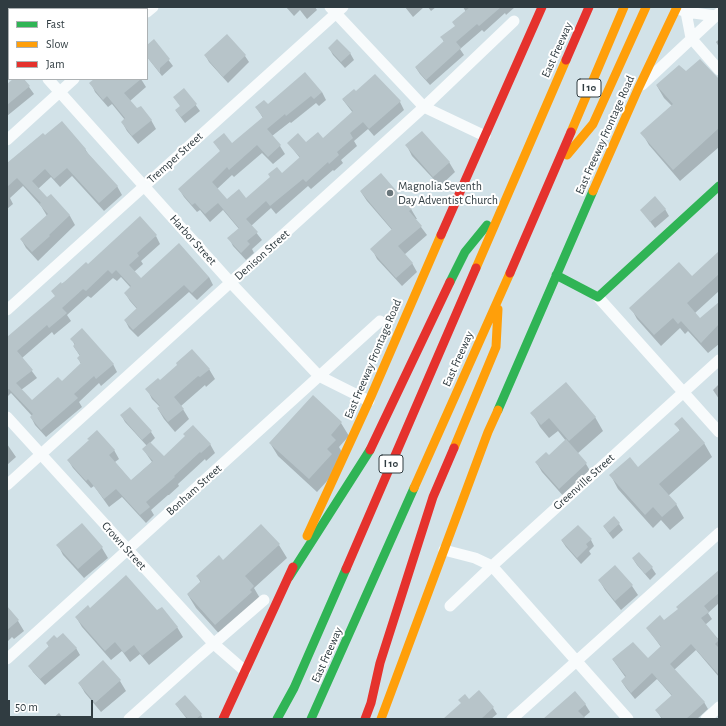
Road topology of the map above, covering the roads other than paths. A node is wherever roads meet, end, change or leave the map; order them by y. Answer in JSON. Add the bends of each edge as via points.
{"nodes":[{"id":1,"x":542,"y":7,"type":"edge"},
{"id":2,"x":589,"y":7,"type":"edge"},
{"id":3,"x":624,"y":7,"type":"edge"},
{"id":4,"x":646,"y":7,"type":"edge"},
{"id":5,"x":336,"y":9,"type":"edge"},
{"id":6,"x":680,"y":9,"type":"edge"},
{"id":7,"x":717,"y":15,"type":"edge"},
{"id":8,"x":514,"y":21,"type":"dead end"},
{"id":9,"x":691,"y":38,"type":"junction"},
{"id":10,"x":719,"y":70,"type":"edge"},
{"id":11,"x":49,"y":80,"type":"edge"},
{"id":12,"x":73,"y":80,"type":"edge"},
{"id":13,"x":638,"y":89,"type":"junction"},
{"id":14,"x":60,"y":92,"type":"junction"},
{"id":15,"x":424,"y":107,"type":"junction"},
{"id":16,"x":484,"y":136,"type":"junction"},
{"id":17,"x":7,"y":140,"type":"edge"},
{"id":18,"x":554,"y":170,"type":"junction"},
{"id":19,"x":144,"y":186,"type":"junction"},
{"id":20,"x":719,"y":186,"type":"edge"},
{"id":21,"x":501,"y":207,"type":"junction"},
{"id":22,"x":556,"y":274,"type":"junction"},
{"id":23,"x":231,"y":283,"type":"junction"},
{"id":24,"x":499,"y":297,"type":"junction"},
{"id":25,"x":598,"y":297,"type":"junction"},
{"id":26,"x":7,"y":310,"type":"edge"},
{"id":27,"x":380,"y":321,"type":"dead end"},
{"id":28,"x":719,"y":360,"type":"edge"},
{"id":29,"x":319,"y":376,"type":"junction"},
{"id":30,"x":683,"y":392,"type":"junction"},
{"id":31,"x":369,"y":401,"type":"junction"},
{"id":32,"x":7,"y":417,"type":"edge"},
{"id":33,"x":719,"y":432,"type":"edge"},
{"id":34,"x":41,"y":455,"type":"junction"},
{"id":35,"x":7,"y":485,"type":"edge"},
{"id":36,"x":719,"y":533,"type":"edge"},
{"id":37,"x":128,"y":550,"type":"junction"},
{"id":38,"x":444,"y":550,"type":"junction"},
{"id":39,"x":492,"y":566,"type":"junction"},
{"id":40,"x":289,"y":577,"type":"junction"},
{"id":41,"x":264,"y":600,"type":"dead end"},
{"id":42,"x":450,"y":606,"type":"dead end"},
{"id":43,"x":214,"y":644,"type":"junction"},
{"id":44,"x":7,"y":659,"type":"edge"},
{"id":45,"x":576,"y":662,"type":"junction"},
{"id":46,"x":245,"y":671,"type":"junction"},
{"id":47,"x":719,"y":708,"type":"edge"},
{"id":48,"x":130,"y":719,"type":"edge"},
{"id":49,"x":223,"y":719,"type":"edge"},
{"id":50,"x":277,"y":719,"type":"edge"},
{"id":51,"x":311,"y":719,"type":"edge"},
{"id":52,"x":365,"y":719,"type":"edge"},
{"id":53,"x":381,"y":719,"type":"edge"},
{"id":54,"x":512,"y":719,"type":"edge"},
{"id":55,"x":628,"y":719,"type":"edge"},
{"id":56,"x":706,"y":719,"type":"edge"}],
"edges":[{"from":1,"to":16,"type":"main road","name":"East Freeway Frontage Road"},
{"from":2,"to":21,"type":"main road","name":"East Freeway","number":"I 10"},
{"from":3,"to":18,"type":"main road","name":"East Freeway","number":"I 10"},
{"from":4,"to":18,"type":"main road","via":[[593,124]]},
{"from":5,"to":15,"type":"street"},
{"from":5,"to":19,"type":"street","name":"Tremper Street"},
{"from":6,"to":7,"type":"street"},
{"from":6,"to":9,"type":"street"},
{"from":6,"to":13,"type":"main road","name":"East Freeway Frontage Road"},
{"from":7,"to":9,"type":"street"},
{"from":8,"to":15,"type":"street","name":"Denison Street"},
{"from":9,"to":10,"type":"street"},
{"from":9,"to":13,"type":"street"},
{"from":11,"to":14,"type":"street","name":"Harbor Street"},
{"from":12,"to":14,"type":"street"},
{"from":13,"to":22,"type":"main road","name":"East Freeway Frontage Road"},
{"from":14,"to":17,"type":"street"},
{"from":14,"to":19,"type":"street","name":"Harbor Street"},
{"from":15,"to":16,"type":"street"},
{"from":15,"to":23,"type":"street","name":"Denison Street"},
{"from":16,"to":31,"type":"main road","name":"East Freeway Frontage Road"},
{"from":18,"to":24,"type":"main road","name":"East Freeway","number":"I 10"},
{"from":19,"to":23,"type":"street","name":"Harbor Street"},
{"from":19,"to":26,"type":"street","name":"Tremper Street"},
{"from":20,"to":25,"type":"main road"},
{"from":21,"to":40,"type":"main road","via":[[464,252],[368,454]]},
{"from":21,"to":50,"type":"main road","name":"East Freeway","number":"I 10","via":[[297,681]]},
{"from":22,"to":25,"type":"main road"},
{"from":22,"to":38,"type":"main road","name":"East Freeway Frontage Road","via":[[488,432]]},
{"from":23,"to":29,"type":"street","name":"Harbor Street"},
{"from":23,"to":34,"type":"street","name":"Denison Street"},
{"from":24,"to":51,"type":"main road","name":"East Freeway","number":"I 10"},
{"from":24,"to":52,"type":"main road","via":[[496,347],[433,497],[380,663]]},
{"from":25,"to":30,"type":"street"},
{"from":27,"to":29,"type":"street","name":"Bonham Street"},
{"from":28,"to":30,"type":"street","name":"Greenville Street"},
{"from":29,"to":31,"type":"street","name":"Harbor Street"},
{"from":29,"to":37,"type":"street","name":"Bonham Street"},
{"from":30,"to":33,"type":"street"},
{"from":30,"to":39,"type":"street","name":"Greenville Street"},
{"from":31,"to":40,"type":"main road","name":"East Freeway Frontage Road"},
{"from":32,"to":34,"type":"street","name":"Crown Street"},
{"from":34,"to":35,"type":"street","name":"Denison Street"},
{"from":34,"to":37,"type":"street","name":"Crown Street"},
{"from":36,"to":45,"type":"street"},
{"from":37,"to":43,"type":"street","name":"Crown Street"},
{"from":37,"to":44,"type":"street","name":"Bonham Street"},
{"from":38,"to":39,"type":"street","via":[[475,558]]},
{"from":38,"to":53,"type":"main road","name":"East Freeway Frontage Road"},
{"from":39,"to":42,"type":"street","name":"Greenville Street"},
{"from":39,"to":45,"type":"street"},
{"from":40,"to":46,"type":"main road","name":"East Freeway Frontage Road"},
{"from":41,"to":43,"type":"street"},
{"from":43,"to":46,"type":"street","name":"Crown Street"},
{"from":43,"to":48,"type":"street"},
{"from":45,"to":54,"type":"street"},
{"from":45,"to":55,"type":"street"},
{"from":46,"to":49,"type":"main road","name":"East Freeway Frontage Road"},
{"from":47,"to":56,"type":"street"}]}
